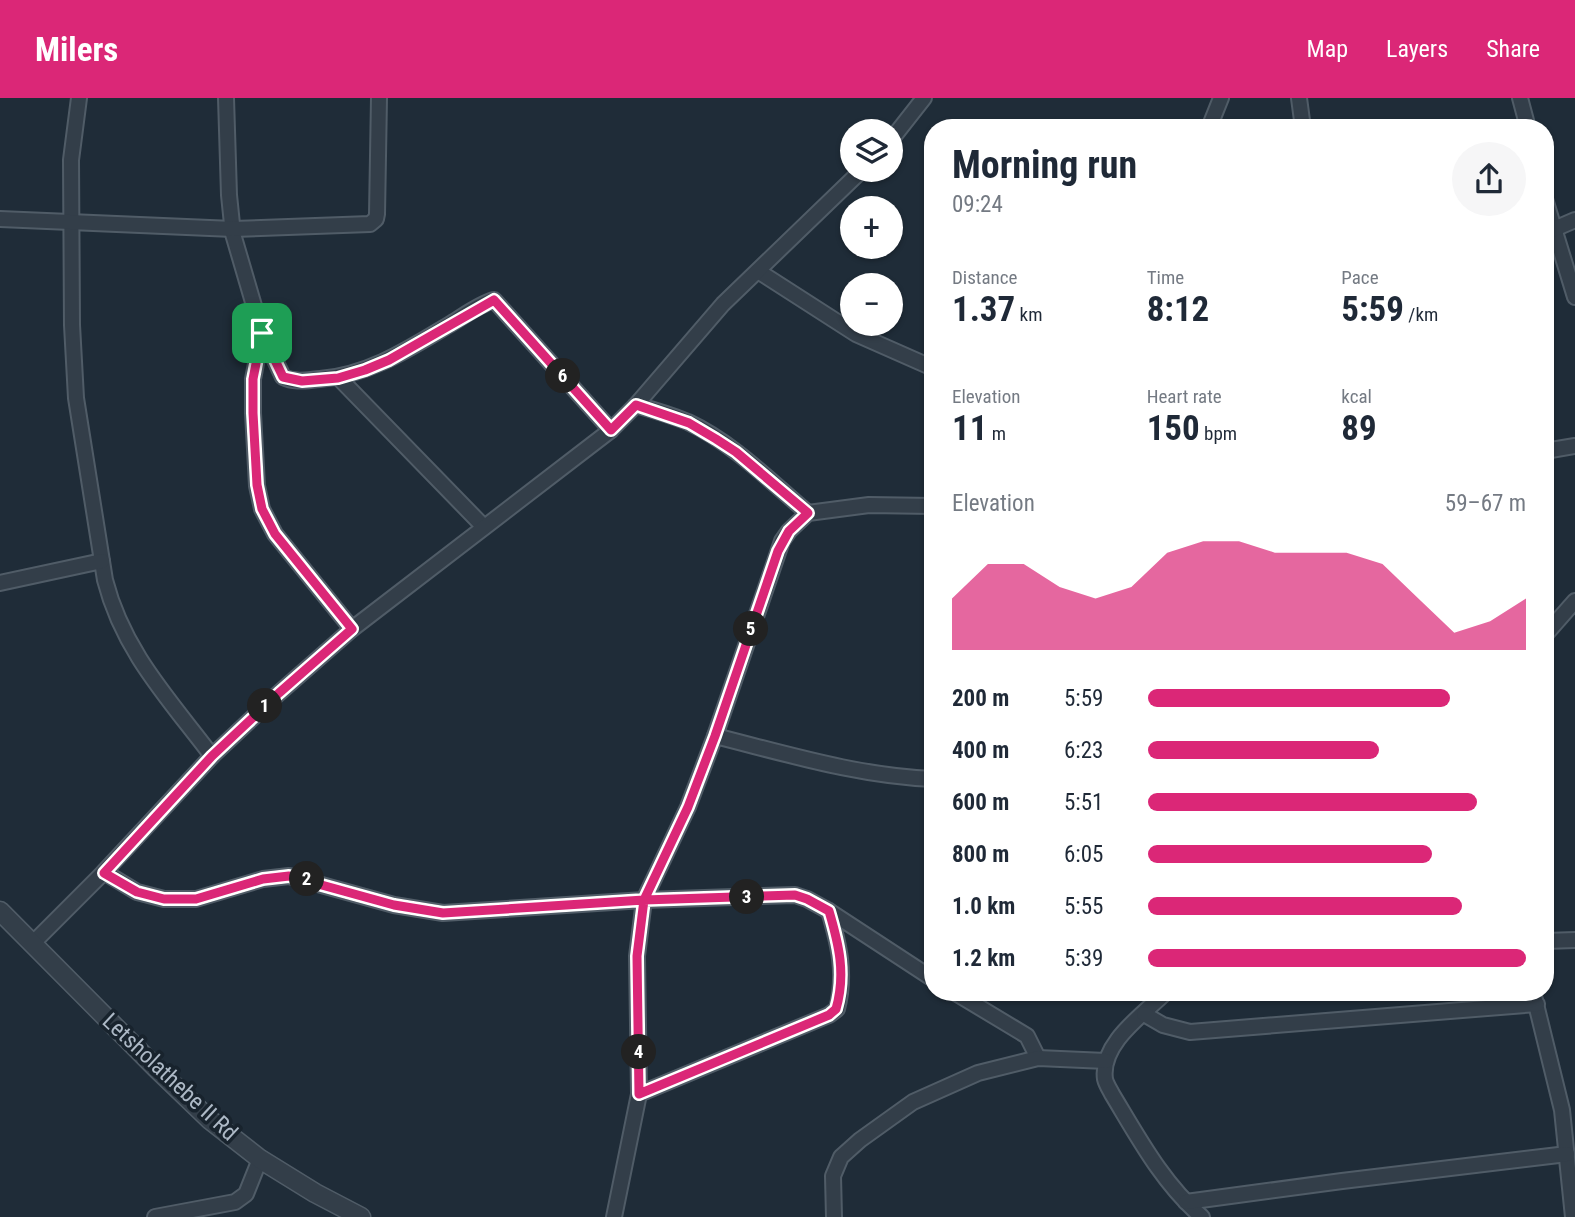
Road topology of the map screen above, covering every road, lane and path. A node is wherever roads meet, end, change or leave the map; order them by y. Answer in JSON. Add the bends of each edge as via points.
{"nodes":[{"id":1,"x":79,"y":98,"type":"edge"},
{"id":2,"x":226,"y":98,"type":"edge"},
{"id":3,"x":379,"y":98,"type":"edge"},
{"id":4,"x":924,"y":98,"type":"edge"},
{"id":5,"x":1221,"y":98,"type":"edge"},
{"id":6,"x":1299,"y":98,"type":"edge"},
{"id":7,"x":1520,"y":98,"type":"edge"},
{"id":8,"x":1213,"y":119,"type":"edge"},
{"id":9,"x":1302,"y":119,"type":"edge"},
{"id":10,"x":1526,"y":119,"type":"edge"},
{"id":11,"x":903,"y":125,"type":"edge"},
{"id":12,"x":850,"y":182,"type":"edge"},
{"id":13,"x":0,"y":219,"type":"edge"},
{"id":14,"x":1575,"y":220,"type":"edge"},
{"id":15,"x":71,"y":222,"type":"junction"},
{"id":16,"x":233,"y":229,"type":"junction"},
{"id":17,"x":1554,"y":229,"type":"edge"},
{"id":18,"x":1554,"y":242,"type":"edge"},
{"id":19,"x":758,"y":271,"type":"junction"},
{"id":20,"x":1575,"y":297,"type":"edge"},
{"id":21,"x":262,"y":333,"type":"junction"},
{"id":22,"x":924,"y":364,"type":"edge"},
{"id":23,"x":338,"y":378,"type":"junction"},
{"id":24,"x":636,"y":405,"type":"junction"},
{"id":25,"x":611,"y":430,"type":"junction"},
{"id":26,"x":1575,"y":446,"type":"edge"},
{"id":27,"x":1554,"y":449,"type":"edge"},
{"id":28,"x":924,"y":506,"type":"edge"},
{"id":29,"x":808,"y":513,"type":"junction"},
{"id":30,"x":484,"y":527,"type":"junction"},
{"id":31,"x":102,"y":561,"type":"junction"},
{"id":32,"x":0,"y":583,"type":"edge"},
{"id":33,"x":1575,"y":601,"type":"edge"},
{"id":34,"x":1554,"y":625,"type":"edge"},
{"id":35,"x":352,"y":629,"type":"junction"},
{"id":36,"x":715,"y":736,"type":"junction"},
{"id":37,"x":212,"y":756,"type":"junction"},
{"id":38,"x":924,"y":779,"type":"edge"},
{"id":39,"x":104,"y":873,"type":"junction"},
{"id":40,"x":644,"y":900,"type":"junction"},
{"id":41,"x":0,"y":911,"type":"edge"},
{"id":42,"x":829,"y":911,"type":"junction"},
{"id":43,"x":1575,"y":940,"type":"edge"},
{"id":44,"x":1554,"y":941,"type":"edge"},
{"id":45,"x":33,"y":943,"type":"junction"},
{"id":46,"x":924,"y":973,"type":"edge"},
{"id":47,"x":969,"y":1001,"type":"edge"},
{"id":48,"x":1157,"y":1001,"type":"edge"},
{"id":49,"x":1505,"y":1001,"type":"edge"},
{"id":50,"x":1536,"y":1001,"type":"edge"},
{"id":51,"x":1144,"y":1014,"type":"junction"},
{"id":52,"x":1038,"y":1058,"type":"junction"},
{"id":53,"x":1106,"y":1061,"type":"junction"},
{"id":54,"x":639,"y":1094,"type":"junction"},
{"id":55,"x":1567,"y":1154,"type":"junction"},
{"id":56,"x":260,"y":1159,"type":"junction"},
{"id":57,"x":1186,"y":1202,"type":"junction"},
{"id":58,"x":155,"y":1217,"type":"edge"},
{"id":59,"x":361,"y":1217,"type":"edge"},
{"id":60,"x":614,"y":1217,"type":"edge"},
{"id":61,"x":834,"y":1217,"type":"edge"},
{"id":62,"x":1202,"y":1217,"type":"edge"},
{"id":63,"x":1573,"y":1217,"type":"edge"}],
"edges":[{"from":1,"to":15,"type":"street","via":[[71,160]]},
{"from":2,"to":16,"type":"street"},
{"from":3,"to":16,"type":"street","via":[[374,222]]},
{"from":4,"to":11,"type":"street"},
{"from":5,"to":8,"type":"street"},
{"from":6,"to":9,"type":"street"},
{"from":7,"to":10,"type":"street"},
{"from":12,"to":19,"type":"street"},
{"from":13,"to":15,"type":"street"},
{"from":14,"to":17,"type":"street"},
{"from":15,"to":16,"type":"street"},
{"from":15,"to":31,"type":"street","via":[[76,398]]},
{"from":16,"to":21,"type":"street"},
{"from":18,"to":20,"type":"street"},
{"from":19,"to":22,"type":"street","via":[[856,334]]},
{"from":19,"to":24,"type":"street","via":[[715,312]]},
{"from":21,"to":23,"type":"street","via":[[283,377],[302,381]]},
{"from":21,"to":35,"type":"street","via":[[253,379],[253,413],[262,509],[275,534]]},
{"from":23,"to":25,"type":"street","via":[[389,360],[494,300]]},
{"from":23,"to":30,"type":"street"},
{"from":24,"to":25,"type":"street"},
{"from":24,"to":29,"type":"street","via":[[689,423],[716,439]]},
{"from":25,"to":30,"type":"street"},
{"from":26,"to":27,"type":"street"},
{"from":28,"to":29,"type":"street","via":[[869,505]]},
{"from":29,"to":36,"type":"street","via":[[789,531],[778,551]]},
{"from":30,"to":35,"type":"street"},
{"from":31,"to":32,"type":"street"},
{"from":31,"to":37,"type":"street","via":[[113,609],[128,642]]},
{"from":33,"to":34,"type":"street"},
{"from":35,"to":37,"type":"street"},
{"from":36,"to":38,"type":"street","via":[[858,772]]},
{"from":36,"to":40,"type":"street"},
{"from":37,"to":39,"type":"street"},
{"from":39,"to":40,"type":"street","via":[[137,892],[164,899],[196,899],[289,876],[394,905],[443,913]]},
{"from":39,"to":45,"type":"street"},
{"from":40,"to":42,"type":"street","via":[[795,895]]},
{"from":40,"to":54,"type":"street","via":[[637,956]]},
{"from":41,"to":45,"type":"street","name":"Letsholathebe II Rd"},
{"from":42,"to":46,"type":"street"},
{"from":42,"to":54,"type":"street","via":[[843,975],[836,1009]]},
{"from":43,"to":44,"type":"street"},
{"from":45,"to":56,"type":"street","name":"Letsholathebe II Rd","via":[[165,1077]]},
{"from":47,"to":52,"type":"street","via":[[1027,1036]]},
{"from":48,"to":51,"type":"street"},
{"from":49,"to":51,"type":"street","via":[[1190,1032]]},
{"from":50,"to":55,"type":"street","via":[[1562,1110]]},
{"from":51,"to":53,"type":"street","via":[[1125,1031]]},
{"from":52,"to":53,"type":"street"},
{"from":52,"to":61,"type":"street","via":[[978,1073],[912,1102],[860,1140],[841,1157],[833,1176]]},
{"from":53,"to":57,"type":"street","via":[[1105,1080],[1112,1094]]},
{"from":54,"to":60,"type":"street"},
{"from":55,"to":57,"type":"street"},
{"from":55,"to":63,"type":"street"},
{"from":56,"to":58,"type":"street","via":[[246,1194],[235,1202]]},
{"from":56,"to":59,"type":"street","name":"Letsholathebe II Rd"},
{"from":57,"to":62,"type":"street"}]}
